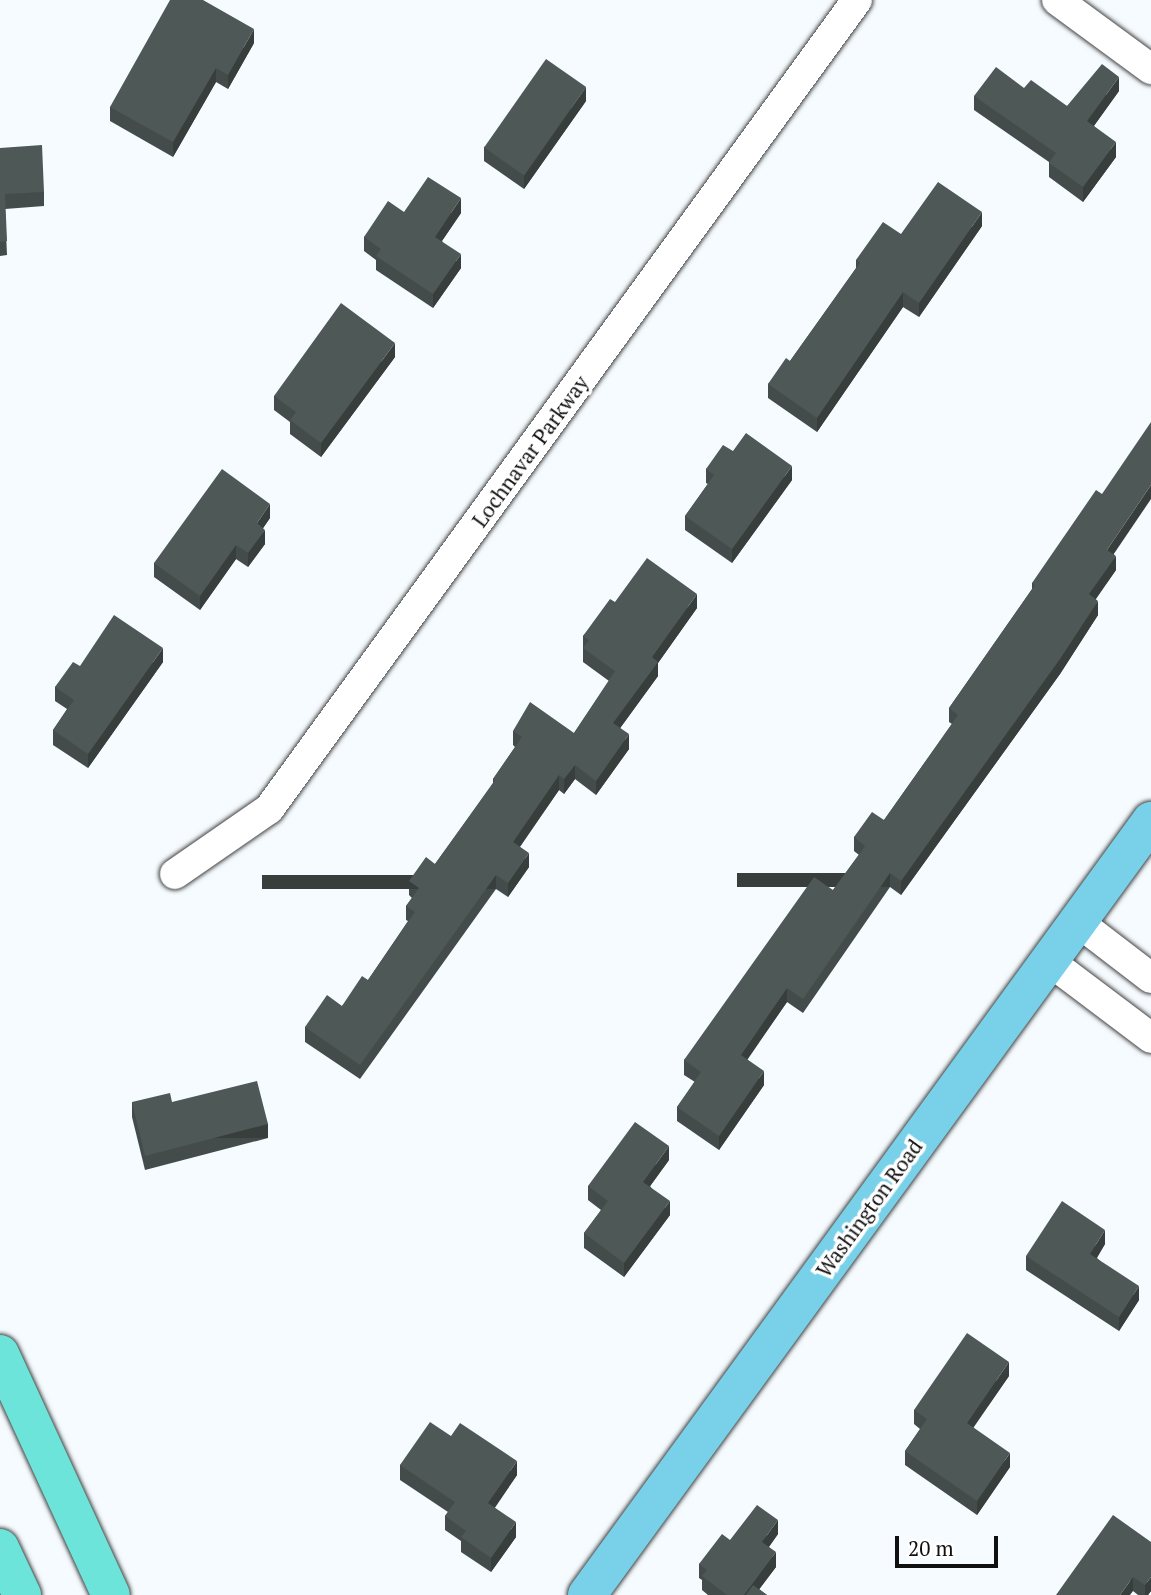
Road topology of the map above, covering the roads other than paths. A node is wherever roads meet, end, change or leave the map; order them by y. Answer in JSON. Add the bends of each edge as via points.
{"nodes":[{"id":1,"x":857,"y":0,"type":"edge"},
{"id":2,"x":1057,"y":0,"type":"edge"},
{"id":3,"x":1151,"y":69,"type":"edge"},
{"id":4,"x":1151,"y":821,"type":"edge"},
{"id":5,"x":176,"y":874,"type":"dead end"},
{"id":6,"x":1078,"y":922,"type":"junction"},
{"id":7,"x":1049,"y":961,"type":"junction"},
{"id":8,"x":1151,"y":978,"type":"edge"},
{"id":9,"x":1151,"y":1038,"type":"edge"},
{"id":10,"x":0,"y":1354,"type":"edge"},
{"id":11,"x":0,"y":1548,"type":"edge"},
{"id":12,"x":22,"y":1595,"type":"edge"},
{"id":13,"x":111,"y":1595,"type":"edge"},
{"id":14,"x":587,"y":1595,"type":"edge"}],
"edges":[{"from":1,"to":5,"type":"street","name":"Lochnavar Parkway","via":[[269,809]]},
{"from":2,"to":3,"type":"street"},
{"from":4,"to":6,"type":"main road","name":"Washington Road"},
{"from":6,"to":7,"type":"main road","name":"Washington Road"},
{"from":6,"to":8,"type":"street"},
{"from":7,"to":9,"type":"street"},
{"from":7,"to":14,"type":"main road","name":"Washington Road"},
{"from":10,"to":13,"type":"highway"},
{"from":11,"to":12,"type":"highway"}]}
